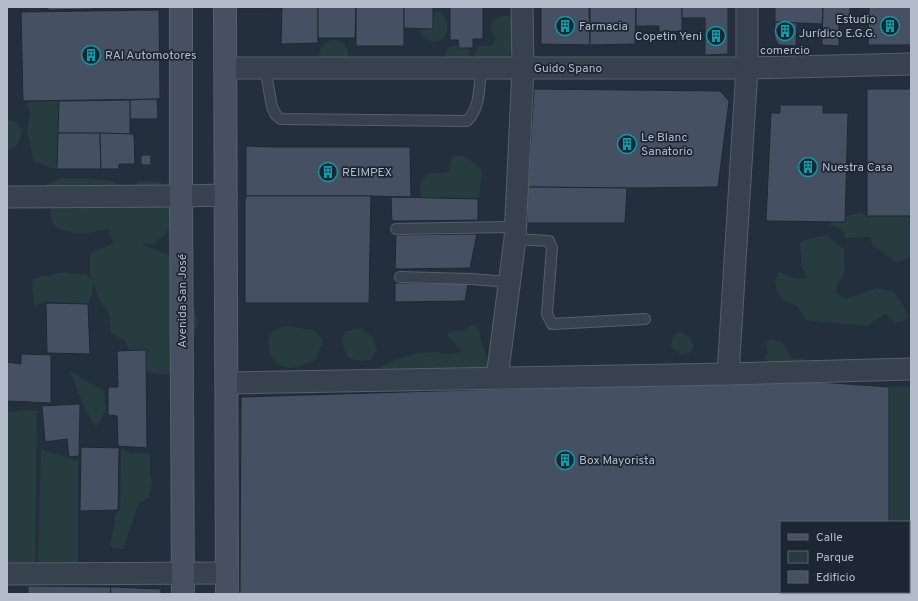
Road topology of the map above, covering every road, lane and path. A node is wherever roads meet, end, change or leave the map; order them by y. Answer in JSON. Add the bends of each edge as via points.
{"nodes":[{"id":1,"x":181,"y":7,"type":"edge"},
{"id":2,"x":225,"y":7,"type":"edge"},
{"id":3,"x":522,"y":7,"type":"edge"},
{"id":4,"x":747,"y":7,"type":"edge"},
{"id":5,"x":911,"y":64,"type":"edge"},
{"id":6,"x":225,"y":68,"type":"junction"},
{"id":7,"x":265,"y":68,"type":"junction"},
{"id":8,"x":481,"y":68,"type":"junction"},
{"id":9,"x":523,"y":68,"type":"junction"},
{"id":10,"x":748,"y":68,"type":"junction"},
{"id":11,"x":226,"y":195,"type":"junction"},
{"id":12,"x":181,"y":196,"type":"junction"},
{"id":13,"x":7,"y":197,"type":"edge"},
{"id":14,"x":396,"y":229,"type":"dead end"},
{"id":15,"x":515,"y":233,"type":"junction"},
{"id":16,"x":400,"y":277,"type":"dead end"},
{"id":17,"x":510,"y":282,"type":"junction"},
{"id":18,"x":645,"y":319,"type":"dead end"},
{"id":19,"x":911,"y":369,"type":"edge"},
{"id":20,"x":728,"y":374,"type":"junction"},
{"id":21,"x":497,"y":378,"type":"junction"},
{"id":22,"x":227,"y":383,"type":"junction"},
{"id":23,"x":227,"y":573,"type":"junction"},
{"id":24,"x":7,"y":574,"type":"edge"},
{"id":25,"x":183,"y":583,"type":"edge"},
{"id":26,"x":911,"y":586,"type":"edge"},
{"id":27,"x":227,"y":594,"type":"edge"},
{"id":28,"x":910,"y":594,"type":"edge"}],
"edges":[{"from":1,"to":12,"type":"street","name":"Avenida San José"},
{"from":2,"to":6,"type":"street"},
{"from":3,"to":9,"type":"street"},
{"from":4,"to":10,"type":"street"},
{"from":5,"to":10,"type":"street","name":"Guido Spano"},
{"from":6,"to":7,"type":"street","name":"Guido Spano"},
{"from":6,"to":11,"type":"street"},
{"from":7,"to":8,"type":"street","name":"Guido Spano"},
{"from":7,"to":8,"type":"lane","via":[[272,107],[281,119],[460,120],[467,120],[477,106]]},
{"from":8,"to":9,"type":"street","name":"Guido Spano"},
{"from":9,"to":10,"type":"street","name":"Guido Spano"},
{"from":9,"to":15,"type":"street"},
{"from":10,"to":20,"type":"street"},
{"from":11,"to":12,"type":"street"},
{"from":11,"to":22,"type":"street"},
{"from":12,"to":13,"type":"street"},
{"from":12,"to":25,"type":"street","name":"Avenida San José"},
{"from":14,"to":15,"type":"lane"},
{"from":15,"to":17,"type":"street"},
{"from":15,"to":18,"type":"lane","via":[[549,241],[552,248],[547,314],[552,324]]},
{"from":16,"to":17,"type":"lane"},
{"from":17,"to":21,"type":"street"},
{"from":19,"to":20,"type":"street"},
{"from":20,"to":21,"type":"street"},
{"from":21,"to":22,"type":"street"},
{"from":22,"to":23,"type":"street"},
{"from":23,"to":25,"type":"street"},
{"from":23,"to":27,"type":"street"},
{"from":24,"to":25,"type":"street"},
{"from":26,"to":28,"type":"street"}]}
